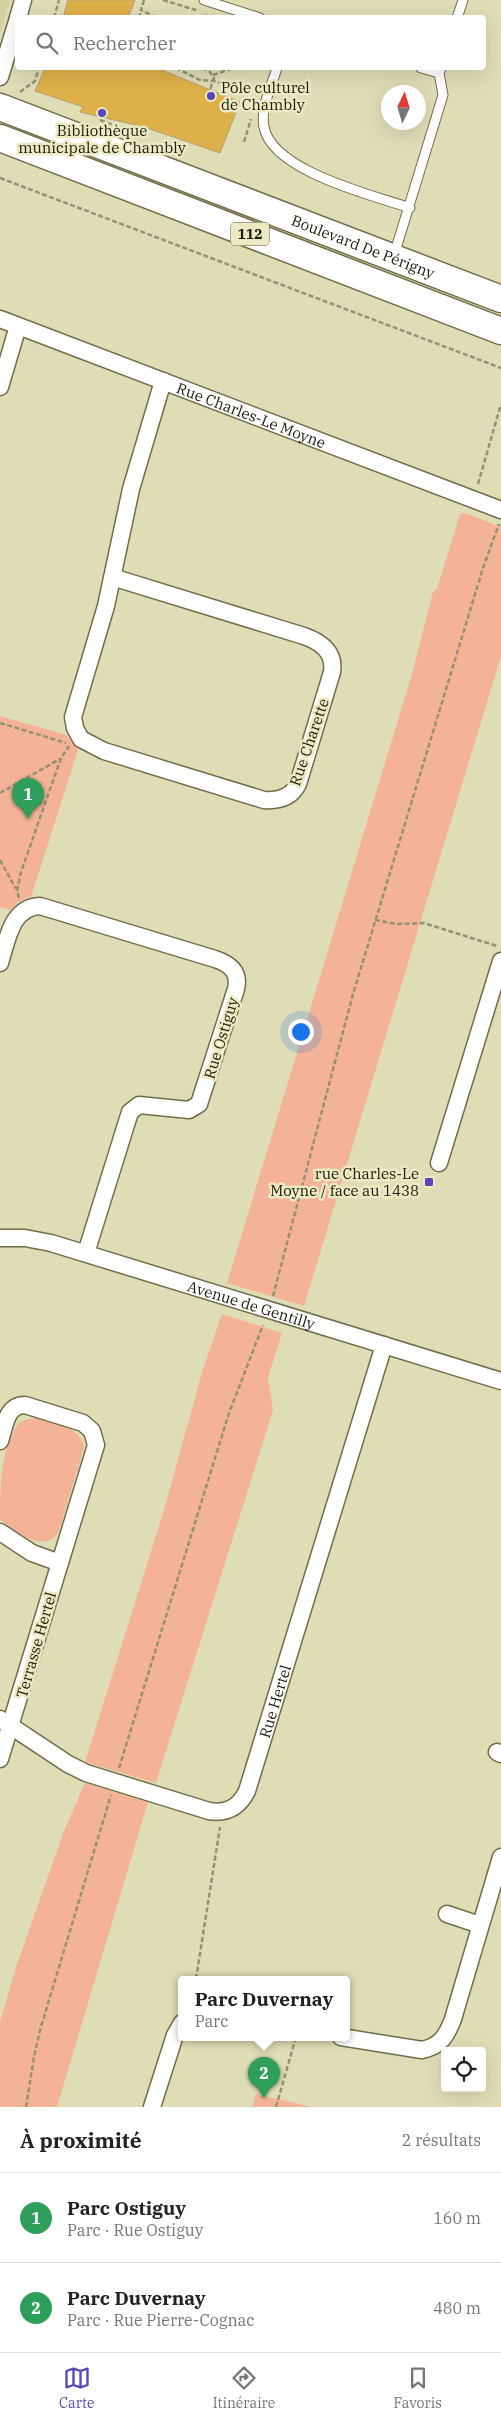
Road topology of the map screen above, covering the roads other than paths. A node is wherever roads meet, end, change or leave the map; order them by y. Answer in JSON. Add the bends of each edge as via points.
{"nodes":[{"id":1,"x":23,"y":0,"type":"edge"},
{"id":2,"x":204,"y":0,"type":"edge"},
{"id":3,"x":463,"y":0,"type":"edge"},
{"id":4,"x":19,"y":15,"type":"edge"},
{"id":5,"x":251,"y":15,"type":"edge"},
{"id":6,"x":458,"y":15,"type":"edge"},
{"id":7,"x":15,"y":28,"type":"edge"},
{"id":8,"x":276,"y":70,"type":"edge"},
{"id":9,"x":440,"y":70,"type":"edge"},
{"id":10,"x":0,"y":77,"type":"edge"},
{"id":11,"x":0,"y":107,"type":"edge"},
{"id":12,"x":0,"y":138,"type":"edge"},
{"id":13,"x":410,"y":208,"type":"junction"},
{"id":14,"x":393,"y":258,"type":"junction"},
{"id":15,"x":501,"y":300,"type":"edge"},
{"id":16,"x":0,"y":319,"type":"edge"},
{"id":17,"x":18,"y":326,"type":"junction"},
{"id":18,"x":501,"y":330,"type":"edge"},
{"id":19,"x":164,"y":381,"type":"junction"},
{"id":20,"x":0,"y":387,"type":"edge"},
{"id":21,"x":500,"y":518,"type":"edge"},
{"id":22,"x":112,"y":577,"type":"junction"},
{"id":23,"x":501,"y":961,"type":"edge"},
{"id":24,"x":0,"y":963,"type":"edge"},
{"id":25,"x":439,"y":1163,"type":"dead end"},
{"id":26,"x":0,"y":1238,"type":"edge"},
{"id":27,"x":86,"y":1254,"type":"junction"},
{"id":28,"x":384,"y":1345,"type":"junction"},
{"id":29,"x":501,"y":1381,"type":"edge"},
{"id":30,"x":0,"y":1441,"type":"edge"},
{"id":31,"x":0,"y":1532,"type":"edge"},
{"id":32,"x":60,"y":1562,"type":"junction"},
{"id":33,"x":6,"y":1723,"type":"edge"},
{"id":34,"x":0,"y":1759,"type":"edge"},
{"id":35,"x":501,"y":1857,"type":"edge"},
{"id":36,"x":447,"y":1914,"type":"dead end"},
{"id":37,"x":480,"y":1925,"type":"junction"},
{"id":38,"x":178,"y":2030,"type":"edge"},
{"id":39,"x":350,"y":2039,"type":"edge"},
{"id":40,"x":152,"y":2107,"type":"edge"}],
"edges":[{"from":1,"to":4,"type":"street"},
{"from":2,"to":5,"type":"lane"},
{"from":3,"to":6,"type":"lane"},
{"from":7,"to":10,"type":"street"},
{"from":8,"to":13,"type":"lane","via":[[263,120],[265,132],[278,149],[306,172]]},
{"from":9,"to":13,"type":"lane","via":[[444,95]]},
{"from":11,"to":14,"type":"main road","name":"Boulevard De Périgny","number":"112"},
{"from":12,"to":18,"type":"main road","name":"Boulevard De Périgny","number":"112"},
{"from":13,"to":14,"type":"lane"},
{"from":14,"to":15,"type":"main road","name":"Boulevard De Périgny","number":"112"},
{"from":16,"to":17,"type":"street","name":"Rue Charles-Le Moyne"},
{"from":17,"to":19,"type":"street","name":"Rue Charles-Le Moyne"},
{"from":17,"to":20,"type":"street"},
{"from":19,"to":21,"type":"street","name":"Rue Charles-Le Moyne"},
{"from":19,"to":22,"type":"street","name":"Rue Charette","via":[[132,489]]},
{"from":22,"to":22,"type":"street","name":"Rue Charette","via":[[75,710],[73,722],[77,734],[104,752],[264,800],[287,796],[298,784],[332,672],[329,652],[304,636]]},
{"from":23,"to":25,"type":"street"},
{"from":24,"to":27,"type":"street","name":"Rue Ostiguy","via":[[17,917],[25,909],[40,906],[215,959],[231,967],[236,976],[236,989],[199,1104],[188,1110],[139,1105],[130,1112]]},
{"from":26,"to":27,"type":"street","name":"Avenue de Gentilly","via":[[38,1240]]},
{"from":27,"to":28,"type":"street","name":"Avenue de Gentilly"},
{"from":28,"to":29,"type":"street","name":"Avenue de Gentilly"},
{"from":28,"to":33,"type":"street","name":"Rue Hertel","via":[[247,1791],[240,1802],[225,1812],[209,1811],[86,1773]]},
{"from":30,"to":32,"type":"street","name":"Terrasse Hertel","via":[[11,1410],[21,1405],[83,1423],[92,1431],[96,1442],[95,1455]]},
{"from":31,"to":32,"type":"street","via":[[32,1553]]},
{"from":32,"to":33,"type":"street","name":"Terrasse Hertel"},
{"from":33,"to":34,"type":"street","name":"Terrasse Hertel"},
{"from":35,"to":37,"type":"street"},
{"from":36,"to":37,"type":"street"},
{"from":37,"to":39,"type":"street","via":[[453,2019],[442,2041],[428,2049],[416,2050]]},
{"from":38,"to":40,"type":"street"}]}
